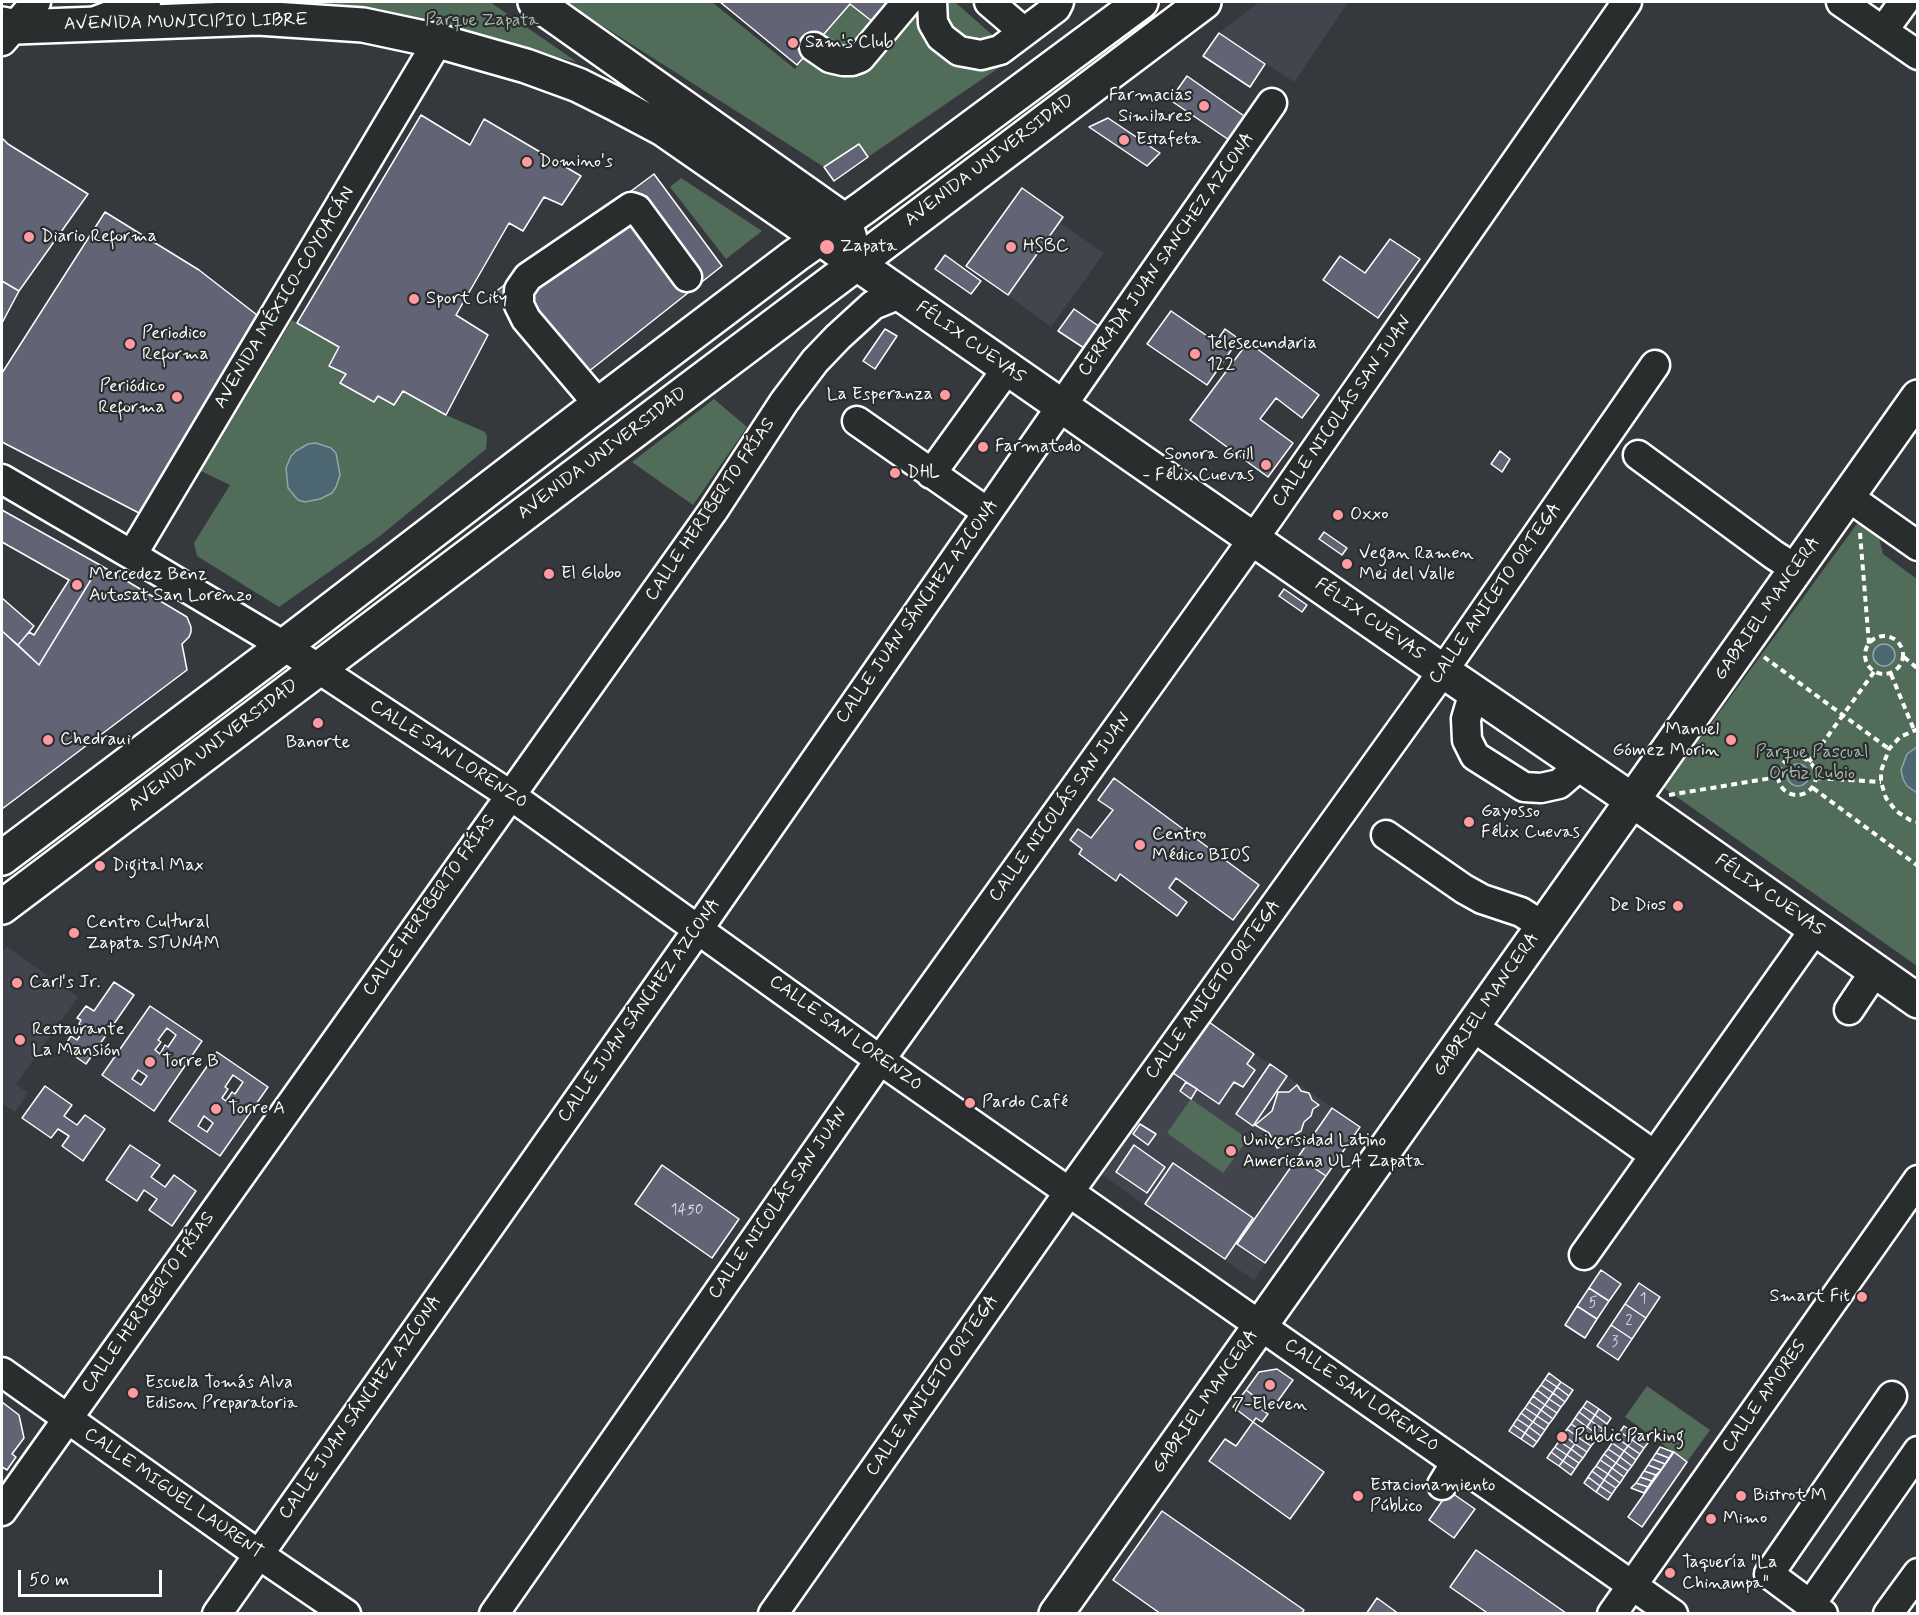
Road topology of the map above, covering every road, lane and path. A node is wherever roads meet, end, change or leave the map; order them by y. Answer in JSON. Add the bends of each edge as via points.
{"nodes":[{"id":1,"x":36,"y":2,"type":"edge"},
{"id":2,"x":146,"y":2,"type":"edge"},
{"id":3,"x":509,"y":2,"type":"edge"},
{"id":4,"x":535,"y":2,"type":"edge"},
{"id":5,"x":551,"y":2,"type":"edge"},
{"id":6,"x":907,"y":2,"type":"edge"},
{"id":7,"x":932,"y":2,"type":"edge"},
{"id":8,"x":988,"y":2,"type":"edge"},
{"id":9,"x":1059,"y":2,"type":"edge"},
{"id":10,"x":1204,"y":2,"type":"edge"},
{"id":11,"x":1627,"y":2,"type":"edge"},
{"id":12,"x":1840,"y":2,"type":"edge"},
{"id":13,"x":1904,"y":2,"type":"edge"},
{"id":14,"x":1127,"y":5,"type":"edge"},
{"id":15,"x":85,"y":25,"type":"junction"},
{"id":16,"x":6,"y":31,"type":"edge"},
{"id":17,"x":1883,"y":31,"type":"junction"},
{"id":18,"x":1024,"y":32,"type":"junction"},
{"id":19,"x":438,"y":41,"type":"junction"},
{"id":20,"x":814,"y":47,"type":"dead end"},
{"id":21,"x":1917,"y":55,"type":"edge"},
{"id":22,"x":1272,"y":103,"type":"dead end"},
{"id":23,"x":663,"y":129,"type":"junction"},
{"id":24,"x":839,"y":225,"type":"junction"},
{"id":25,"x":857,"y":264,"type":"junction"},
{"id":26,"x":687,"y":277,"type":"dead end"},
{"id":27,"x":900,"y":294,"type":"junction"},
{"id":28,"x":1655,"y":365,"type":"dead end"},
{"id":29,"x":1007,"y":369,"type":"junction"},
{"id":30,"x":1917,"y":397,"type":"edge"},
{"id":31,"x":599,"y":405,"type":"junction"},
{"id":32,"x":1062,"y":406,"type":"junction"},
{"id":33,"x":857,"y":422,"type":"dead end"},
{"id":34,"x":1638,"y":455,"type":"dead end"},
{"id":35,"x":931,"y":474,"type":"junction"},
{"id":36,"x":2,"y":480,"type":"edge"},
{"id":37,"x":1843,"y":502,"type":"junction"},
{"id":38,"x":987,"y":512,"type":"junction"},
{"id":39,"x":1254,"y":539,"type":"junction"},
{"id":40,"x":1917,"y":546,"type":"edge"},
{"id":41,"x":132,"y":555,"type":"junction"},
{"id":42,"x":1796,"y":569,"type":"junction"},
{"id":43,"x":1744,"y":642,"type":"junction"},
{"id":44,"x":1869,"y":644,"type":"junction"},
{"id":45,"x":284,"y":646,"type":"junction"},
{"id":46,"x":1904,"y":657,"type":"junction"},
{"id":47,"x":316,"y":669,"type":"junction"},
{"id":48,"x":1917,"y":669,"type":"edge"},
{"id":49,"x":1443,"y":671,"type":"junction"},
{"id":50,"x":1874,"y":672,"type":"junction"},
{"id":51,"x":1891,"y":674,"type":"junction"},
{"id":52,"x":1474,"y":692,"type":"junction"},
{"id":53,"x":1844,"y":715,"type":"junction"},
{"id":54,"x":1916,"y":730,"type":"edge"},
{"id":55,"x":1889,"y":749,"type":"junction"},
{"id":56,"x":1809,"y":762,"type":"junction"},
{"id":57,"x":1581,"y":765,"type":"junction"},
{"id":58,"x":1778,"y":777,"type":"junction"},
{"id":59,"x":1817,"y":778,"type":"junction"},
{"id":60,"x":1881,"y":782,"type":"junction"},
{"id":61,"x":1813,"y":788,"type":"junction"},
{"id":62,"x":510,"y":795,"type":"junction"},
{"id":63,"x":1664,"y":796,"type":"dead end"},
{"id":64,"x":1632,"y":800,"type":"junction"},
{"id":65,"x":1917,"y":822,"type":"edge"},
{"id":66,"x":1386,"y":835,"type":"dead end"},
{"id":67,"x":2,"y":858,"type":"edge"},
{"id":68,"x":1917,"y":866,"type":"edge"},
{"id":69,"x":2,"y":907,"type":"edge"},
{"id":70,"x":1544,"y":926,"type":"junction"},
{"id":71,"x":699,"y":928,"type":"junction"},
{"id":72,"x":1815,"y":929,"type":"junction"},
{"id":73,"x":1875,"y":971,"type":"junction"},
{"id":74,"x":1917,"y":1001,"type":"edge"},
{"id":75,"x":1849,"y":1010,"type":"dead end"},
{"id":76,"x":1472,"y":1026,"type":"junction"},
{"id":77,"x":880,"y":1060,"type":"junction"},
{"id":78,"x":1654,"y":1155,"type":"junction"},
{"id":79,"x":1917,"y":1180,"type":"edge"},
{"id":80,"x":1069,"y":1192,"type":"junction"},
{"id":81,"x":1584,"y":1255,"type":"dead end"},
{"id":82,"x":1260,"y":1325,"type":"junction"},
{"id":83,"x":2,"y":1372,"type":"edge"},
{"id":84,"x":1892,"y":1396,"type":"dead end"},
{"id":85,"x":67,"y":1419,"type":"junction"},
{"id":86,"x":1917,"y":1451,"type":"edge"},
{"id":87,"x":2,"y":1511,"type":"edge"},
{"id":88,"x":258,"y":1554,"type":"junction"},
{"id":89,"x":1917,"y":1573,"type":"edge"},
{"id":90,"x":1632,"y":1585,"type":"junction"},
{"id":91,"x":1817,"y":1609,"type":"edge"},
{"id":92,"x":217,"y":1614,"type":"edge"},
{"id":93,"x":346,"y":1614,"type":"edge"},
{"id":94,"x":494,"y":1614,"type":"edge"},
{"id":95,"x":772,"y":1614,"type":"edge"},
{"id":96,"x":1056,"y":1614,"type":"edge"},
{"id":97,"x":1612,"y":1614,"type":"edge"},
{"id":98,"x":1673,"y":1614,"type":"edge"},
{"id":99,"x":1888,"y":1614,"type":"edge"}],
"edges":[{"from":1,"to":16,"type":"street"},
{"from":2,"to":15,"type":"street"},
{"from":3,"to":23,"type":"main road"},
{"from":4,"to":24,"type":"main road"},
{"from":5,"to":24,"type":"street"},
{"from":6,"to":20,"type":"street","via":[[860,58],[830,58]]},
{"from":7,"to":18,"type":"street","via":[[937,31],[947,43],[966,54],[981,56],[1000,50]]},
{"from":8,"to":18,"type":"street"},
{"from":9,"to":18,"type":"street","via":[[1056,9]]},
{"from":10,"to":25,"type":"main road","name":"AVENIDA UNIVERSIDAD"},
{"from":11,"to":39,"type":"street","name":"CALLE NICOLÁS SAN JUAN"},
{"from":12,"to":17,"type":"street"},
{"from":13,"to":17,"type":"street"},
{"from":14,"to":24,"type":"main road","name":"AVENIDA UNIVERSIDAD"},
{"from":15,"to":16,"type":"main road","name":"AVENIDA MUNICIPIO LIBRE"},
{"from":15,"to":19,"type":"main road","name":"AVENIDA MUNICIPIO LIBRE","via":[[287,19],[363,25]]},
{"from":17,"to":21,"type":"street"},
{"from":19,"to":23,"type":"main road","name":"AVENIDA MUNICIPIO LIBRE","via":[[561,79]]},
{"from":19,"to":41,"type":"street","name":"AVENIDA MÉXICO-COYOACÁN"},
{"from":22,"to":32,"type":"street","name":"CERRADA JUAN SANCHEZ AZCONA"},
{"from":23,"to":24,"type":"main road","name":"AVENIDA MUNICIPIO LIBRE"},
{"from":24,"to":25,"type":"main road","name":"FÉLIX CUEVAS"},
{"from":24,"to":31,"type":"main road","name":"AVENIDA UNIVERSIDAD"},
{"from":25,"to":27,"type":"main road","name":"FÉLIX CUEVAS"},
{"from":25,"to":47,"type":"main road","name":"AVENIDA UNIVERSIDAD"},
{"from":26,"to":31,"type":"street","via":[[631,207],[528,277],[519,290],[519,306],[526,319]]},
{"from":27,"to":29,"type":"main road","name":"FÉLIX CUEVAS"},
{"from":27,"to":62,"type":"street","name":"CALLE HERIBERTO FRÍAS","via":[[873,305],[815,361]]},
{"from":28,"to":49,"type":"street","name":"CALLE ANICETO ORTEGA"},
{"from":29,"to":32,"type":"main road","name":"FÉLIX CUEVAS"},
{"from":29,"to":35,"type":"street"},
{"from":30,"to":37,"type":"main road","name":"GABRIEL MANCERA"},
{"from":31,"to":45,"type":"main road","name":"AVENIDA UNIVERSIDAD"},
{"from":32,"to":38,"type":"street","name":"CALLE JUAN SÁNCHEZ AZCONA"},
{"from":32,"to":39,"type":"main road","name":"FÉLIX CUEVAS"},
{"from":33,"to":35,"type":"street"},
{"from":34,"to":42,"type":"street"},
{"from":35,"to":38,"type":"street"},
{"from":36,"to":41,"type":"street","name":"CALLE SAN LORENZO"},
{"from":37,"to":40,"type":"street"},
{"from":37,"to":42,"type":"main road","name":"GABRIEL MANCERA"},
{"from":37,"to":44,"type":"path","via":[[1859,521]]},
{"from":38,"to":71,"type":"street","name":"CALLE JUAN SÁNCHEZ AZCONA"},
{"from":39,"to":49,"type":"main road","name":"FÉLIX CUEVAS"},
{"from":39,"to":77,"type":"street","name":"CALLE NICOLÁS SAN JUAN"},
{"from":41,"to":45,"type":"street","name":"CALLE SAN LORENZO"},
{"from":42,"to":43,"type":"main road","name":"GABRIEL MANCERA"},
{"from":43,"to":53,"type":"path"},
{"from":43,"to":64,"type":"main road","name":"GABRIEL MANCERA"},
{"from":44,"to":46,"type":"path","via":[[1879,637],[1891,637],[1901,645]]},
{"from":44,"to":50,"type":"path","via":[[1866,662]]},
{"from":45,"to":47,"type":"street","name":"CALLE SAN LORENZO"},
{"from":45,"to":67,"type":"main road","name":"AVENIDA UNIVERSIDAD"},
{"from":46,"to":48,"type":"path"},
{"from":46,"to":51,"type":"path"},
{"from":47,"to":62,"type":"street","name":"CALLE SAN LORENZO"},
{"from":47,"to":69,"type":"main road","name":"AVENIDA UNIVERSIDAD"},
{"from":49,"to":52,"type":"main road","name":"FÉLIX CUEVAS"},
{"from":49,"to":80,"type":"street","name":"CALLE ANICETO ORTEGA"},
{"from":50,"to":51,"type":"path"},
{"from":50,"to":53,"type":"path"},
{"from":51,"to":54,"type":"path"},
{"from":52,"to":57,"type":"main road","name":"FÉLIX CUEVAS"},
{"from":52,"to":57,"type":"street","via":[[1466,719],[1467,740],[1475,756],[1524,787],[1559,784]]},
{"from":53,"to":55,"type":"path"},
{"from":53,"to":56,"type":"path"},
{"from":54,"to":55,"type":"path"},
{"from":55,"to":60,"type":"path"},
{"from":56,"to":58,"type":"path","via":[[1792,758],[1782,765]]},
{"from":56,"to":59,"type":"path"},
{"from":57,"to":64,"type":"main road","name":"FÉLIX CUEVAS"},
{"from":58,"to":61,"type":"path","via":[[1782,788],[1791,795],[1803,795]]},
{"from":58,"to":63,"type":"path"},
{"from":59,"to":60,"type":"path"},
{"from":59,"to":61,"type":"path"},
{"from":60,"to":65,"type":"path","via":[[1896,811]]},
{"from":61,"to":68,"type":"path"},
{"from":62,"to":71,"type":"street","name":"CALLE SAN LORENZO"},
{"from":62,"to":85,"type":"street","name":"CALLE HERIBERTO FRÍAS"},
{"from":64,"to":70,"type":"main road","name":"GABRIEL MANCERA"},
{"from":64,"to":72,"type":"main road","name":"FÉLIX CUEVAS"},
{"from":66,"to":70,"type":"street","via":[[1464,889],[1521,912]]},
{"from":70,"to":76,"type":"main road","name":"GABRIEL MANCERA"},
{"from":71,"to":77,"type":"street","name":"CALLE SAN LORENZO"},
{"from":71,"to":88,"type":"street","name":"CALLE JUAN SÁNCHEZ AZCONA"},
{"from":72,"to":73,"type":"main road","name":"FÉLIX CUEVAS"},
{"from":72,"to":78,"type":"street"},
{"from":73,"to":74,"type":"main road","name":"FÉLIX CUEVAS"},
{"from":73,"to":75,"type":"street"},
{"from":76,"to":78,"type":"street"},
{"from":76,"to":82,"type":"main road","name":"GABRIEL MANCERA"},
{"from":77,"to":80,"type":"street","name":"CALLE SAN LORENZO"},
{"from":77,"to":94,"type":"street","name":"CALLE NICOLÁS SAN JUAN"},
{"from":78,"to":81,"type":"street"},
{"from":79,"to":90,"type":"street","name":"CALLE AMORES"},
{"from":80,"to":82,"type":"street","name":"CALLE SAN LORENZO"},
{"from":80,"to":95,"type":"street","name":"CALLE ANICETO ORTEGA"},
{"from":82,"to":90,"type":"street","name":"CALLE SAN LORENZO","via":[[1449,1474]]},
{"from":82,"to":96,"type":"main road","name":"GABRIEL MANCERA"},
{"from":83,"to":85,"type":"street","name":"CALLE MIGUEL LAURENT"},
{"from":84,"to":91,"type":"street","via":[[1769,1575]]},
{"from":85,"to":87,"type":"street","name":"CALLE HERIBERTO FRÍAS"},
{"from":85,"to":88,"type":"street","name":"CALLE MIGUEL LAURENT"},
{"from":86,"to":91,"type":"street"},
{"from":88,"to":92,"type":"street","name":"CALLE JUAN SÁNCHEZ AZCONA"},
{"from":88,"to":93,"type":"street","name":"CALLE MIGUEL LAURENT"},
{"from":89,"to":99,"type":"street"},
{"from":90,"to":97,"type":"street","name":"CALLE AMORES"},
{"from":90,"to":98,"type":"street","name":"CALLE SAN LORENZO"}]}
